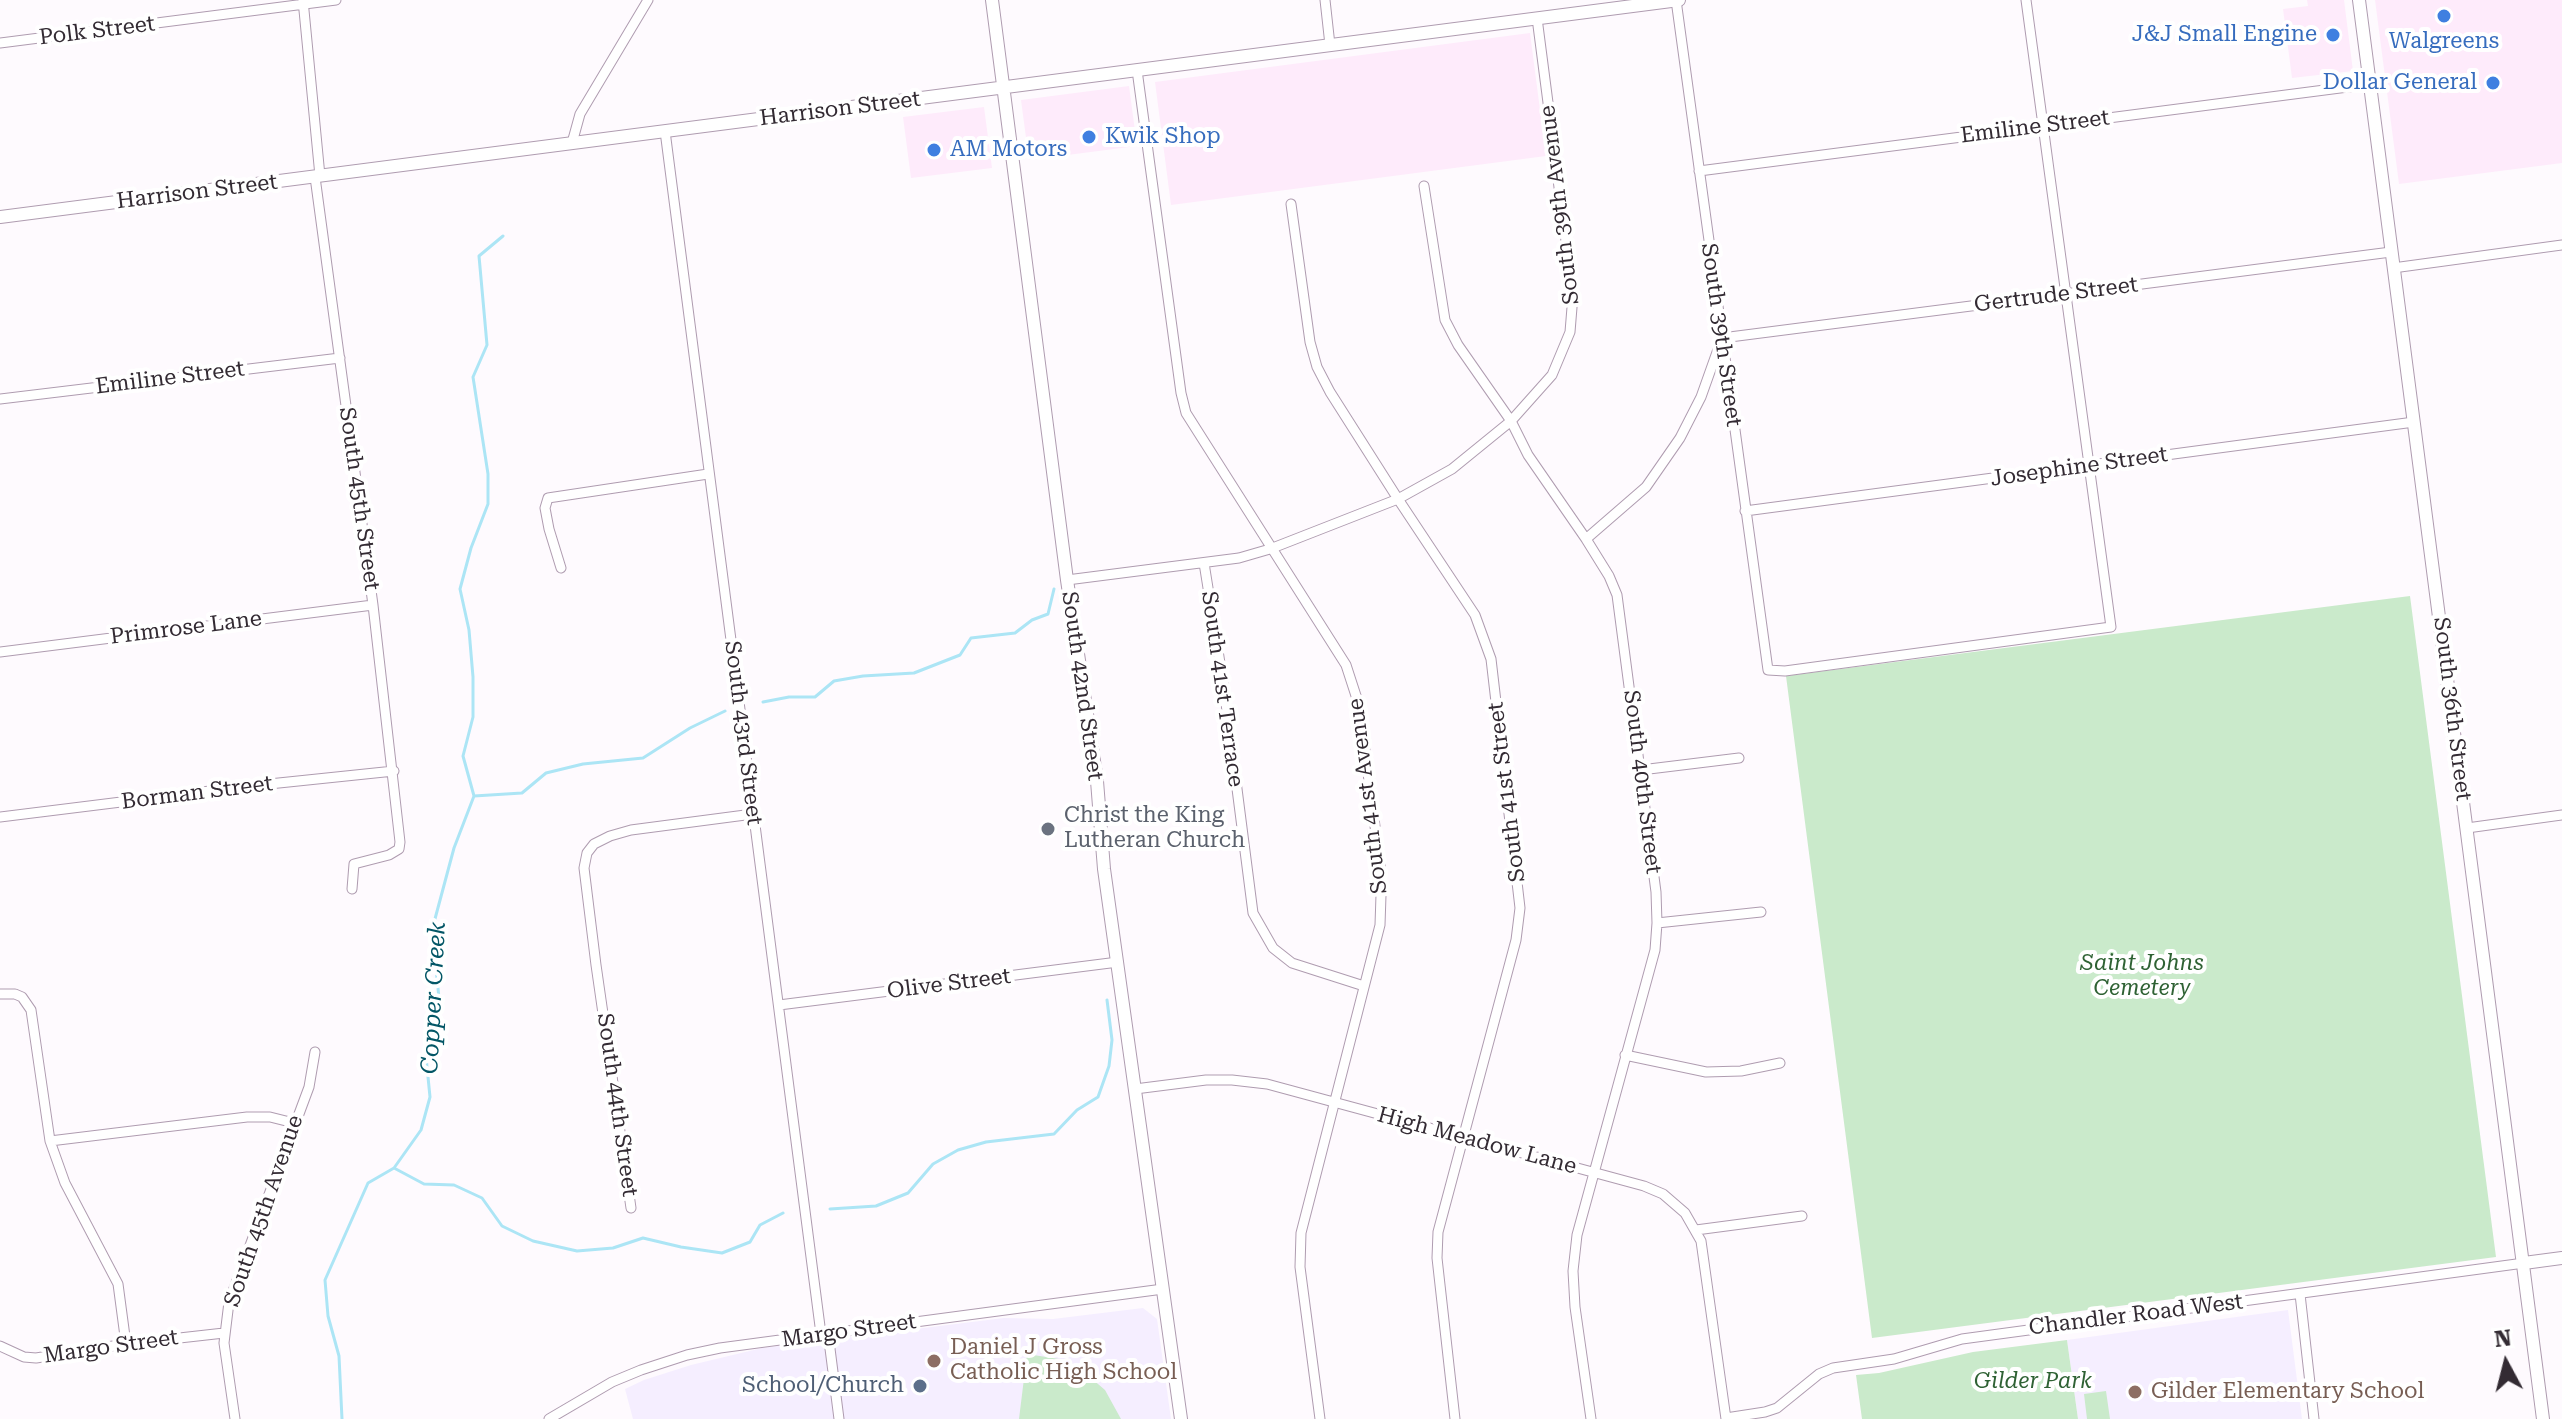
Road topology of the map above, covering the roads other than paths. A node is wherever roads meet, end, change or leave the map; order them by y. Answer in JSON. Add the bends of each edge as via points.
{"nodes":[{"id":1,"x":336,"y":0,"type":"edge"},
{"id":2,"x":648,"y":0,"type":"edge"},
{"id":3,"x":992,"y":0,"type":"edge"},
{"id":4,"x":1325,"y":0,"type":"edge"},
{"id":5,"x":1677,"y":0,"type":"edge"},
{"id":6,"x":2026,"y":0,"type":"edge"},
{"id":7,"x":2359,"y":0,"type":"edge"},
{"id":8,"x":303,"y":2,"type":"edge"},
{"id":9,"x":1537,"y":18,"type":"junction"},
{"id":10,"x":0,"y":43,"type":"edge"},
{"id":11,"x":1330,"y":45,"type":"junction"},
{"id":12,"x":1137,"y":70,"type":"junction"},
{"id":13,"x":2371,"y":84,"type":"junction"},
{"id":14,"x":1003,"y":87,"type":"junction"},
{"id":15,"x":2042,"y":126,"type":"junction"},
{"id":16,"x":665,"y":131,"type":"junction"},
{"id":17,"x":572,"y":143,"type":"junction"},
{"id":18,"x":1699,"y":171,"type":"junction"},
{"id":19,"x":318,"y":176,"type":"junction"},
{"id":20,"x":1424,"y":186,"type":"dead end"},
{"id":21,"x":1291,"y":204,"type":"dead end"},
{"id":22,"x":0,"y":217,"type":"edge"},
{"id":23,"x":2562,"y":245,"type":"edge"},
{"id":24,"x":2391,"y":252,"type":"junction"},
{"id":25,"x":2393,"y":268,"type":"junction"},
{"id":26,"x":2066,"y":294,"type":"junction"},
{"id":27,"x":1722,"y":338,"type":"junction"},
{"id":28,"x":340,"y":358,"type":"junction"},
{"id":29,"x":0,"y":399,"type":"edge"},
{"id":30,"x":1511,"y":421,"type":"junction"},
{"id":31,"x":2414,"y":422,"type":"junction"},
{"id":32,"x":2089,"y":466,"type":"junction"},
{"id":33,"x":708,"y":474,"type":"junction"},
{"id":34,"x":1398,"y":499,"type":"junction"},
{"id":35,"x":1745,"y":511,"type":"junction"},
{"id":36,"x":1586,"y":539,"type":"junction"},
{"id":37,"x":1270,"y":549,"type":"junction"},
{"id":38,"x":1204,"y":563,"type":"junction"},
{"id":39,"x":561,"y":568,"type":"dead end"},
{"id":40,"x":1067,"y":580,"type":"junction"},
{"id":41,"x":373,"y":605,"type":"junction"},
{"id":42,"x":0,"y":652,"type":"edge"},
{"id":43,"x":1739,"y":758,"type":"dead end"},
{"id":44,"x":1641,"y":770,"type":"junction"},
{"id":45,"x":394,"y":771,"type":"junction"},
{"id":46,"x":753,"y":814,"type":"junction"},
{"id":47,"x":2562,"y":815,"type":"edge"},
{"id":48,"x":0,"y":817,"type":"edge"},
{"id":49,"x":2467,"y":828,"type":"junction"},
{"id":50,"x":352,"y":889,"type":"dead end"},
{"id":51,"x":1761,"y":912,"type":"dead end"},
{"id":52,"x":1657,"y":923,"type":"junction"},
{"id":53,"x":1118,"y":962,"type":"junction"},
{"id":54,"x":1364,"y":986,"type":"junction"},
{"id":55,"x":0,"y":994,"type":"edge"},
{"id":56,"x":779,"y":1005,"type":"junction"},
{"id":57,"x":315,"y":1052,"type":"dead end"},
{"id":58,"x":1625,"y":1055,"type":"junction"},
{"id":59,"x":1780,"y":1063,"type":"dead end"},
{"id":60,"x":1135,"y":1089,"type":"junction"},
{"id":61,"x":1333,"y":1103,"type":"junction"},
{"id":62,"x":294,"y":1123,"type":"junction"},
{"id":63,"x":1464,"y":1137,"type":"junction"},
{"id":64,"x":50,"y":1141,"type":"junction"},
{"id":65,"x":1593,"y":1173,"type":"junction"},
{"id":66,"x":631,"y":1208,"type":"dead end"},
{"id":67,"x":1802,"y":1216,"type":"dead end"},
{"id":68,"x":1696,"y":1230,"type":"junction"},
{"id":69,"x":2562,"y":1258,"type":"edge"},
{"id":70,"x":2524,"y":1263,"type":"junction"},
{"id":71,"x":1163,"y":1289,"type":"junction"},
{"id":72,"x":2300,"y":1294,"type":"junction"},
{"id":73,"x":224,"y":1333,"type":"junction"},
{"id":74,"x":824,"y":1334,"type":"junction"},
{"id":75,"x":126,"y":1344,"type":"junction"},
{"id":76,"x":0,"y":1346,"type":"edge"},
{"id":77,"x":235,"y":1419,"type":"edge"},
{"id":78,"x":549,"y":1419,"type":"edge"},
{"id":79,"x":839,"y":1419,"type":"edge"},
{"id":80,"x":1181,"y":1419,"type":"edge"},
{"id":81,"x":1320,"y":1419,"type":"edge"},
{"id":82,"x":1455,"y":1419,"type":"edge"},
{"id":83,"x":1591,"y":1419,"type":"edge"},
{"id":84,"x":1726,"y":1419,"type":"edge"},
{"id":85,"x":2314,"y":1419,"type":"edge"},
{"id":86,"x":2543,"y":1419,"type":"edge"}],
"edges":[{"from":1,"to":8,"type":"street","name":"Polk Street"},
{"from":2,"to":17,"type":"street","via":[[580,114]]},
{"from":3,"to":14,"type":"main road","name":"South 42nd Street"},
{"from":4,"to":11,"type":"street"},
{"from":5,"to":9,"type":"main road","name":"Harrison Street"},
{"from":5,"to":18,"type":"street","name":"South 39th Street"},
{"from":6,"to":15,"type":"street"},
{"from":7,"to":13,"type":"main road","name":"South 36th Street"},
{"from":8,"to":10,"type":"street","name":"Polk Street"},
{"from":8,"to":19,"type":"street","name":"South 45th Street"},
{"from":9,"to":11,"type":"main road","name":"Harrison Street"},
{"from":9,"to":30,"type":"street","name":"South 39th Avenue","via":[[1573,313],[1552,375]]},
{"from":11,"to":12,"type":"main road","name":"Harrison Street"},
{"from":12,"to":14,"type":"main road","name":"Harrison Street"},
{"from":12,"to":37,"type":"street","name":"South 41st Avenue","via":[[1186,413]]},
{"from":13,"to":15,"type":"street","name":"Emiline Street"},
{"from":13,"to":24,"type":"main road","name":"South 36th Street"},
{"from":14,"to":16,"type":"main road","name":"Harrison Street"},
{"from":14,"to":40,"type":"main road","name":"South 42nd Street"},
{"from":15,"to":18,"type":"street","name":"Emiline Street"},
{"from":15,"to":26,"type":"street"},
{"from":16,"to":17,"type":"main road","name":"Harrison Street"},
{"from":16,"to":33,"type":"street","name":"South 43rd Street"},
{"from":17,"to":19,"type":"main road","name":"Harrison Street"},
{"from":18,"to":27,"type":"street","name":"South 39th Street"},
{"from":19,"to":22,"type":"main road","name":"Harrison Street"},
{"from":19,"to":28,"type":"street","name":"South 45th Street"},
{"from":20,"to":30,"type":"street","name":"South 40th Street","via":[[1445,320]]},
{"from":21,"to":34,"type":"street","name":"South 41st Street","via":[[1317,367]]},
{"from":23,"to":25,"type":"street"},
{"from":24,"to":25,"type":"main road","name":"South 36th Street"},
{"from":24,"to":26,"type":"street","name":"Gertrude Street"},
{"from":25,"to":31,"type":"main road","name":"South 36th Street"},
{"from":26,"to":27,"type":"street","name":"Gertrude Street"},
{"from":26,"to":32,"type":"street"},
{"from":27,"to":35,"type":"street","name":"South 39th Street"},
{"from":27,"to":36,"type":"street","via":[[1680,438],[1646,487]]},
{"from":28,"to":29,"type":"street","name":"Emiline Street"},
{"from":28,"to":41,"type":"street","name":"South 45th Street"},
{"from":30,"to":34,"type":"street","name":"South 39th Avenue","via":[[1452,469]]},
{"from":30,"to":36,"type":"street","name":"South 40th Street"},
{"from":31,"to":32,"type":"street","name":"Josephine Street"},
{"from":31,"to":49,"type":"main road","name":"South 36th Street"},
{"from":32,"to":35,"type":"street","name":"Josephine Street"},
{"from":32,"to":35,"type":"street","name":"South 39th Street","via":[[2111,627],[1818,668],[1768,670]]},
{"from":33,"to":39,"type":"street","via":[[548,498],[545,508]]},
{"from":33,"to":46,"type":"street","name":"South 43rd Street"},
{"from":34,"to":37,"type":"street","name":"South 39th Avenue"},
{"from":34,"to":63,"type":"street","name":"South 41st Street","via":[[1483,632],[1491,659],[1516,863],[1516,940]]},
{"from":36,"to":44,"type":"street","name":"South 40th Street","via":[[1617,595]]},
{"from":37,"to":38,"type":"street","name":"South 39th Avenue"},
{"from":37,"to":54,"type":"street","name":"South 41st Avenue","via":[[1346,665],[1357,695],[1381,895],[1380,925]]},
{"from":38,"to":40,"type":"street","name":"South 39th Avenue"},
{"from":38,"to":54,"type":"street","name":"South 41st Terrace","via":[[1253,913],[1273,948],[1292,963]]},
{"from":40,"to":53,"type":"main road","name":"South 42nd Street"},
{"from":41,"to":42,"type":"street","name":"Primrose Lane"},
{"from":41,"to":45,"type":"street","name":"South 45th Street"},
{"from":43,"to":44,"type":"street"},
{"from":44,"to":52,"type":"street","name":"South 40th Street"},
{"from":45,"to":48,"type":"street","name":"Borman Street"},
{"from":45,"to":50,"type":"street","name":"South 45th Street","via":[[399,849],[354,864]]},
{"from":46,"to":56,"type":"street","name":"South 43rd Street"},
{"from":46,"to":66,"type":"street","name":"South 44th Street","via":[[631,830],[594,844],[587,853],[584,868]]},
{"from":47,"to":49,"type":"street"},
{"from":49,"to":70,"type":"main road","name":"South 36th Street"},
{"from":51,"to":52,"type":"street"},
{"from":52,"to":58,"type":"street","name":"South 40th Street","via":[[1655,950]]},
{"from":53,"to":56,"type":"street","name":"Olive Street"},
{"from":53,"to":60,"type":"main road","name":"South 42nd Street"},
{"from":54,"to":61,"type":"street","name":"South 41st Avenue"},
{"from":55,"to":64,"type":"street","via":[[22,997],[31,1010]]},
{"from":56,"to":74,"type":"street","name":"South 43rd Street"},
{"from":57,"to":62,"type":"street","name":"South 45th Avenue","via":[[309,1087]]},
{"from":58,"to":59,"type":"street","via":[[1706,1072]]},
{"from":58,"to":65,"type":"street","name":"South 40th Street"},
{"from":60,"to":61,"type":"street","name":"High Meadow Lane","via":[[1232,1080]]},
{"from":60,"to":71,"type":"main road","name":"South 42nd Street"},
{"from":61,"to":63,"type":"street","name":"High Meadow Lane"},
{"from":61,"to":81,"type":"street","name":"South 41st Avenue","via":[[1301,1233],[1300,1267]]},
{"from":62,"to":64,"type":"street","via":[[247,1117]]},
{"from":62,"to":73,"type":"street","name":"South 45th Avenue","via":[[229,1302]]},
{"from":63,"to":65,"type":"street","name":"High Meadow Lane"},
{"from":63,"to":82,"type":"street","name":"South 41st Street","via":[[1438,1232],[1437,1258]]},
{"from":64,"to":75,"type":"street","via":[[65,1183],[118,1284]]},
{"from":65,"to":68,"type":"street","name":"High Meadow Lane","via":[[1663,1194]]},
{"from":65,"to":83,"type":"street","name":"South 40th Street","via":[[1573,1271]]},
{"from":67,"to":68,"type":"street"},
{"from":68,"to":84,"type":"street","via":[[1705,1258]]},
{"from":69,"to":70,"type":"main road","name":"Chandler Road West"},
{"from":70,"to":72,"type":"street","name":"Chandler Road West"},
{"from":70,"to":86,"type":"main road","name":"South 36th Street"},
{"from":71,"to":74,"type":"street","name":"Margo Street"},
{"from":71,"to":80,"type":"main road","name":"South 42nd Street"},
{"from":72,"to":84,"type":"street","name":"Chandler Road West","via":[[1962,1339],[1894,1359],[1833,1368],[1777,1408]]},
{"from":72,"to":85,"type":"street"},
{"from":73,"to":75,"type":"street","name":"Margo Street"},
{"from":73,"to":77,"type":"street","name":"South 45th Avenue"},
{"from":74,"to":78,"type":"street","name":"Margo Street","via":[[720,1348],[655,1364]]},
{"from":74,"to":79,"type":"street","name":"South 43rd Street"},
{"from":75,"to":76,"type":"street","name":"Margo Street","via":[[36,1358]]}]}
